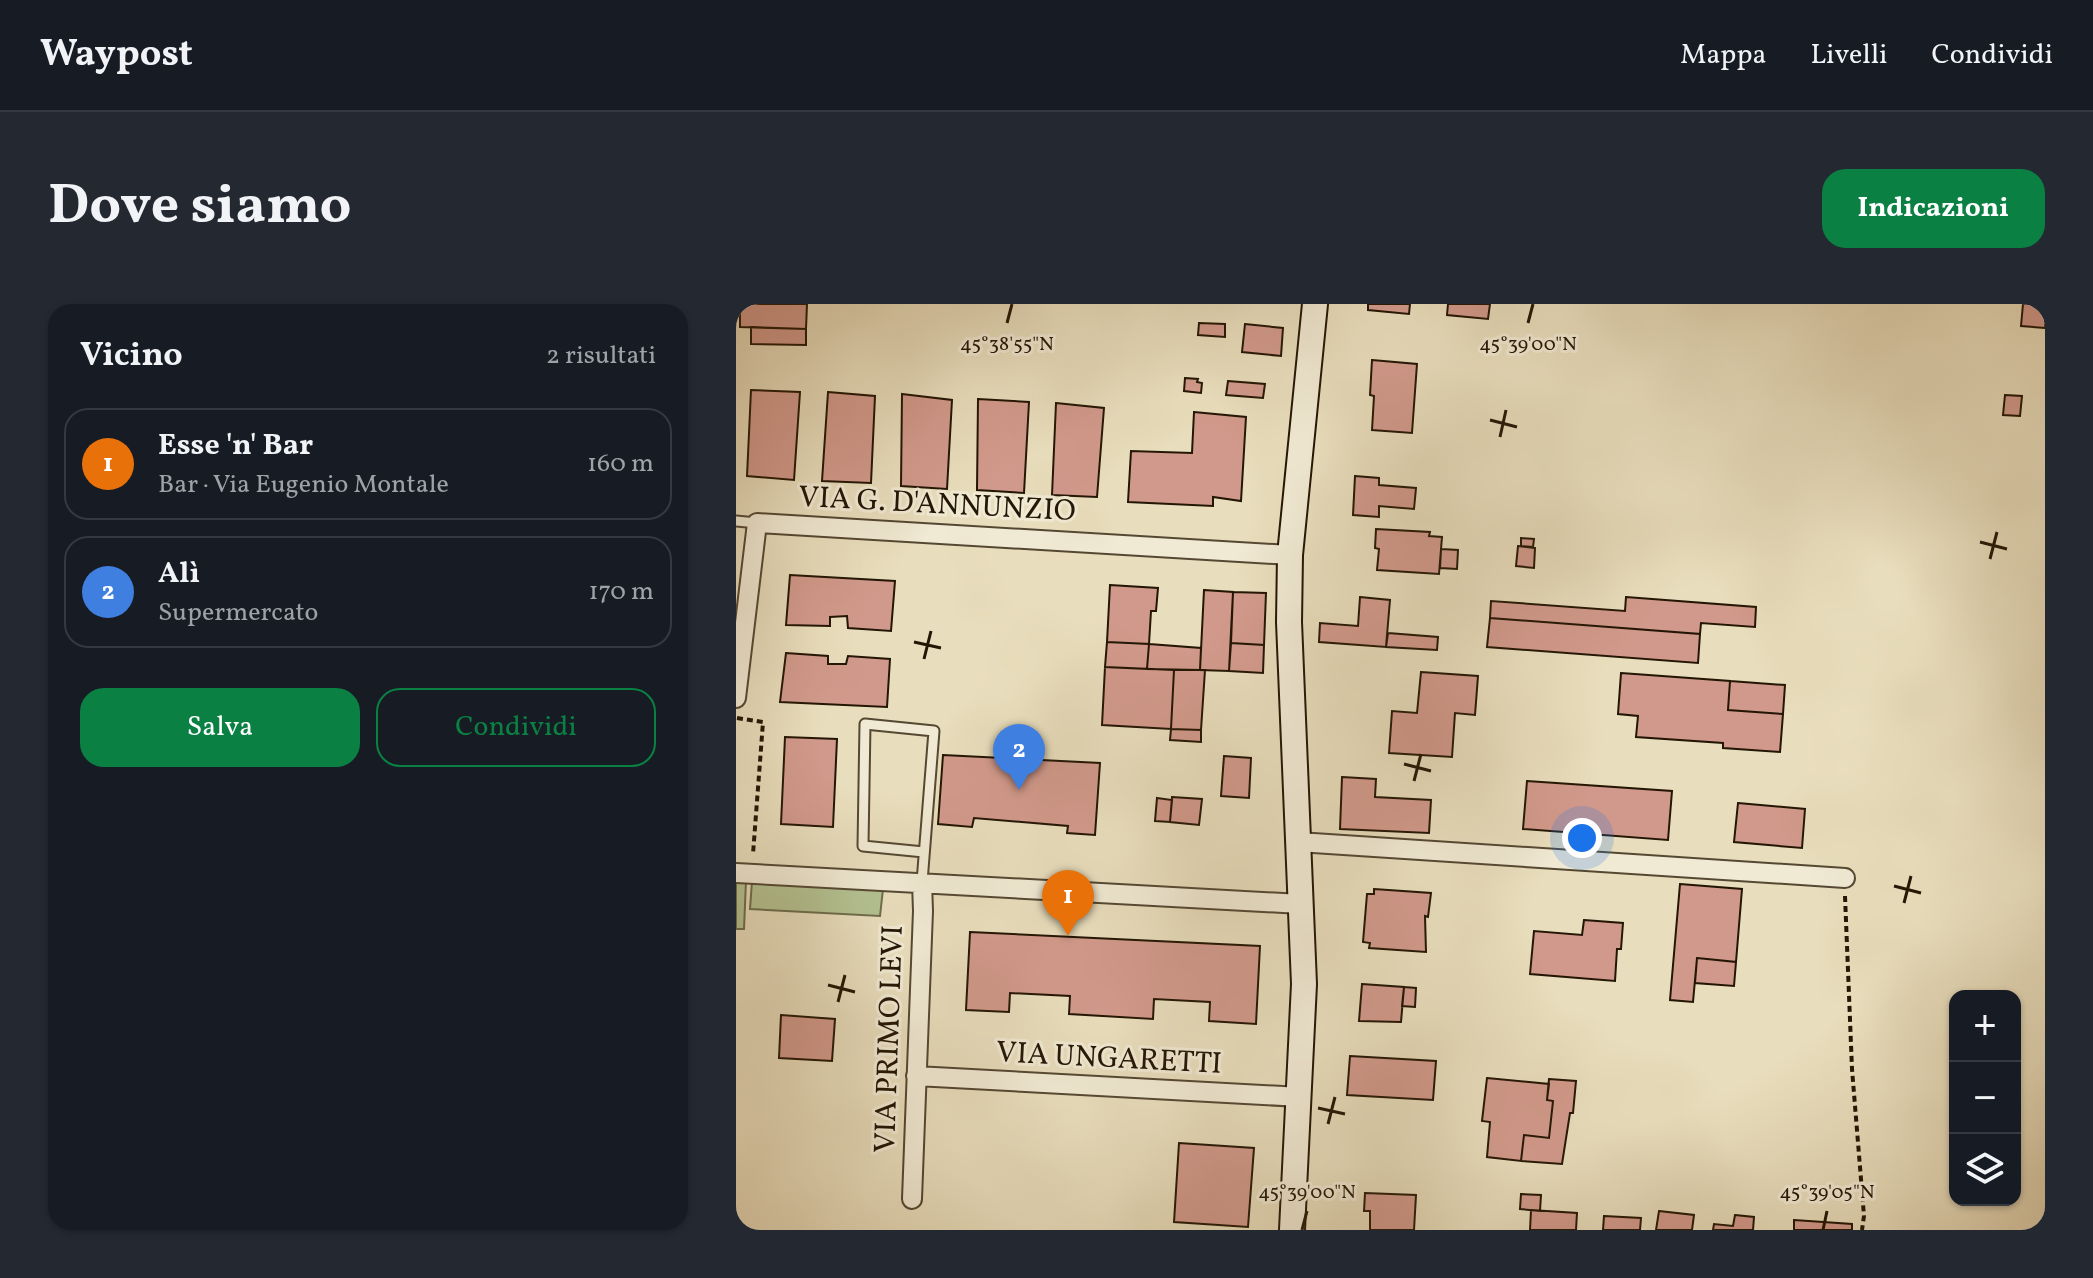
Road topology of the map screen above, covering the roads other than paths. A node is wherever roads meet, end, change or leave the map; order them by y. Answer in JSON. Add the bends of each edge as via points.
{"nodes":[{"id":1,"x":1315,"y":304,"type":"edge"},
{"id":2,"x":736,"y":521,"type":"edge"},
{"id":3,"x":757,"y":523,"type":"junction"},
{"id":4,"x":1290,"y":555,"type":"junction"},
{"id":5,"x":742,"y":602,"type":"edge"},
{"id":6,"x":736,"y":698,"type":"edge"},
{"id":7,"x":1298,"y":842,"type":"junction"},
{"id":8,"x":924,"y":852,"type":"junction"},
{"id":9,"x":744,"y":872,"type":"edge"},
{"id":10,"x":1845,"y":878,"type":"road end"},
{"id":11,"x":922,"y":882,"type":"junction"},
{"id":12,"x":1301,"y":904,"type":"junction"},
{"id":13,"x":916,"y":1076,"type":"junction"},
{"id":14,"x":1300,"y":1097,"type":"junction"},
{"id":15,"x":912,"y":1199,"type":"dead end"},
{"id":16,"x":1292,"y":1230,"type":"edge"}],
"edges":[{"from":1,"to":4,"type":"main road"},
{"from":2,"to":3,"type":"lane"},
{"from":3,"to":4,"type":"street","name":"VIA G. D'ANNUNZIO"},
{"from":3,"to":5,"type":"street","name":"VIA G. D'ANNUNZIO"},
{"from":4,"to":7,"type":"main road"},
{"from":5,"to":6,"type":"street","name":"VIA G. D'ANNUNZIO"},
{"from":7,"to":10,"type":"street"},
{"from":7,"to":12,"type":"main road"},
{"from":8,"to":8,"type":"lane","via":[[863,846],[865,724],[934,731]]},
{"from":8,"to":11,"type":"lane"},
{"from":9,"to":11,"type":"street"},
{"from":11,"to":12,"type":"street"},
{"from":11,"to":13,"type":"street","name":"VIA PRIMO LEVI"},
{"from":12,"to":14,"type":"main road"},
{"from":13,"to":14,"type":"street","name":"VIA UNGARETTI"},
{"from":13,"to":15,"type":"street","name":"VIA PRIMO LEVI"},
{"from":14,"to":16,"type":"main road"}]}
